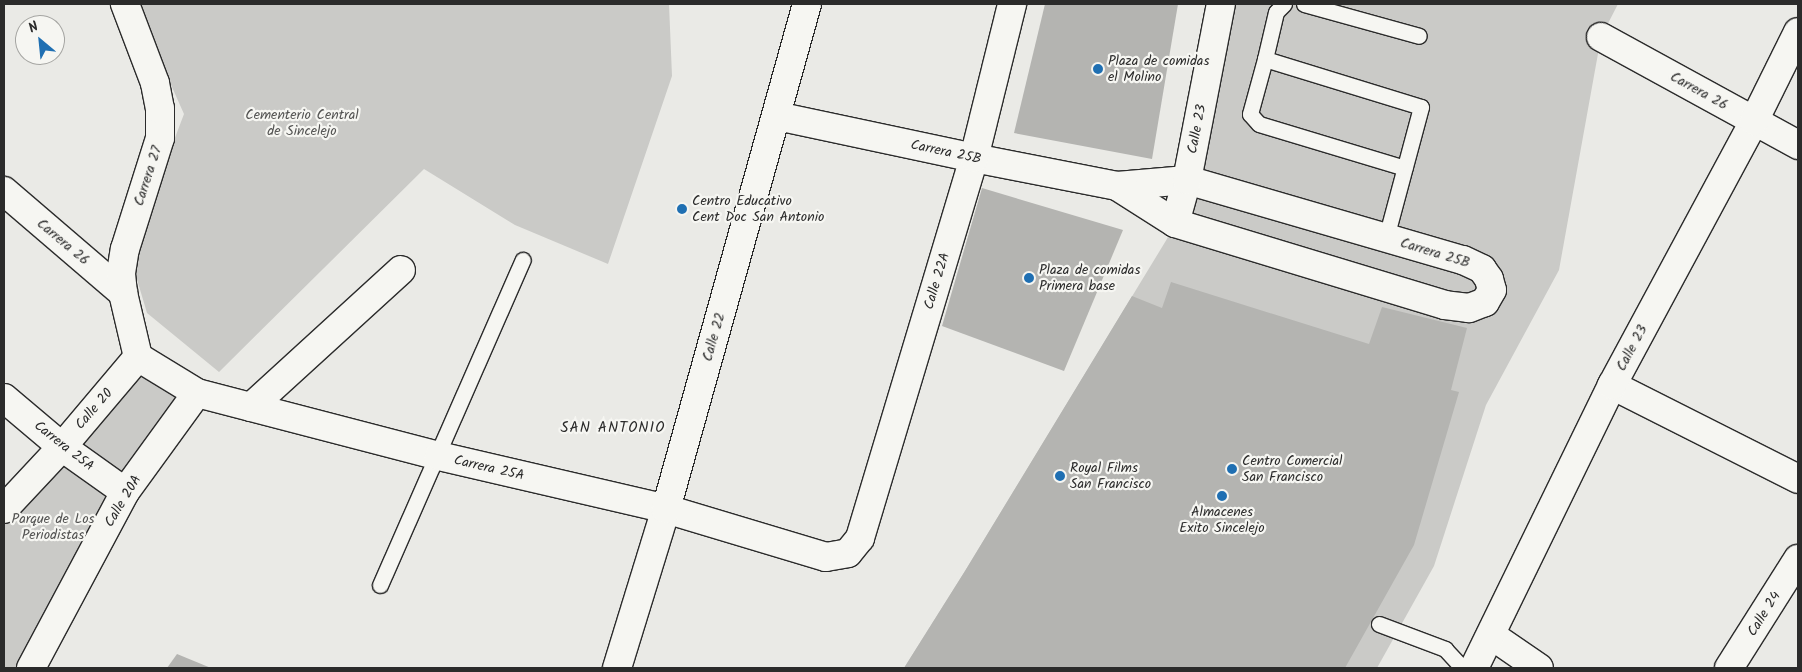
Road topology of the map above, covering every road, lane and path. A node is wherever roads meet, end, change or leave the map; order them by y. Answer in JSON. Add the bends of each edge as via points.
{"nodes":[{"id":1,"x":125,"y":4,"type":"edge"},
{"id":2,"x":807,"y":4,"type":"edge"},
{"id":3,"x":1012,"y":4,"type":"edge"},
{"id":4,"x":1284,"y":4,"type":"edge"},
{"id":5,"x":1304,"y":4,"type":"edge"},
{"id":6,"x":1217,"y":5,"type":"edge"},
{"id":7,"x":1798,"y":32,"type":"edge"},
{"id":8,"x":1419,"y":36,"type":"dead end"},
{"id":9,"x":1601,"y":37,"type":"dead end"},
{"id":10,"x":1265,"y":60,"type":"junction"},
{"id":11,"x":777,"y":116,"type":"junction"},
{"id":12,"x":1754,"y":121,"type":"junction"},
{"id":13,"x":1798,"y":145,"type":"edge"},
{"id":14,"x":974,"y":158,"type":"junction"},
{"id":15,"x":1405,"y":168,"type":"junction"},
{"id":16,"x":1187,"y":180,"type":"junction"},
{"id":17,"x":1117,"y":186,"type":"junction"},
{"id":18,"x":4,"y":191,"type":"edge"},
{"id":19,"x":1175,"y":223,"type":"junction"},
{"id":20,"x":1386,"y":238,"type":"junction"},
{"id":21,"x":522,"y":260,"type":"dead end"},
{"id":22,"x":400,"y":270,"type":"dead end"},
{"id":23,"x":123,"y":292,"type":"junction"},
{"id":24,"x":138,"y":357,"type":"junction"},
{"id":25,"x":1612,"y":385,"type":"junction"},
{"id":26,"x":198,"y":394,"type":"junction"},
{"id":27,"x":4,"y":398,"type":"edge"},
{"id":28,"x":251,"y":407,"type":"junction"},
{"id":29,"x":62,"y":446,"type":"junction"},
{"id":30,"x":438,"y":456,"type":"junction"},
{"id":31,"x":1798,"y":479,"type":"edge"},
{"id":32,"x":125,"y":492,"type":"junction"},
{"id":33,"x":4,"y":509,"type":"edge"},
{"id":34,"x":666,"y":509,"type":"junction"},
{"id":35,"x":848,"y":553,"type":"joint"},
{"id":36,"x":1798,"y":559,"type":"edge"},
{"id":37,"x":380,"y":585,"type":"dead end"},
{"id":38,"x":1379,"y":624,"type":"dead end"},
{"id":39,"x":1492,"y":635,"type":"junction"},
{"id":40,"x":31,"y":668,"type":"edge"},
{"id":41,"x":617,"y":668,"type":"edge"},
{"id":42,"x":1463,"y":668,"type":"edge"},
{"id":43,"x":1474,"y":668,"type":"edge"},
{"id":44,"x":1539,"y":668,"type":"edge"},
{"id":45,"x":1729,"y":668,"type":"edge"}],
"edges":[{"from":1,"to":23,"type":"street","name":"Carrera 27","via":[[155,83],[160,109],[160,138],[126,249]]},
{"from":2,"to":11,"type":"street","name":"Calle 22"},
{"from":3,"to":14,"type":"street","name":"Calle 22A"},
{"from":4,"to":10,"type":"lane","via":[[1276,12]]},
{"from":5,"to":8,"type":"lane"},
{"from":6,"to":16,"type":"street","name":"Calle 23"},
{"from":7,"to":12,"type":"street","name":"Calle 23"},
{"from":9,"to":12,"type":"street","name":"Carrera 26"},
{"from":10,"to":15,"type":"lane","via":[[1250,114],[1259,124]]},
{"from":10,"to":15,"type":"lane","via":[[1421,107]]},
{"from":11,"to":14,"type":"street","name":"Carrera 25B"},
{"from":11,"to":34,"type":"street","name":"Calle 22"},
{"from":12,"to":13,"type":"street","name":"Carrera 26"},
{"from":12,"to":25,"type":"street","name":"Calle 23"},
{"from":14,"to":17,"type":"street","name":"Carrera 25B"},
{"from":14,"to":35,"type":"street","name":"Calle 22A","via":[[860,538]]},
{"from":15,"to":20,"type":"lane"},
{"from":16,"to":17,"type":"street","name":"Carrera 25B"},
{"from":16,"to":19,"type":"street","name":"Calle 23"},
{"from":16,"to":20,"type":"street","name":"Carrera 25B"},
{"from":17,"to":19,"type":"street","name":"Carrera 25B"},
{"from":18,"to":23,"type":"street","name":"Carrera 26"},
{"from":19,"to":20,"type":"street","name":"Carrera 25B","via":[[1445,305],[1469,308],[1485,302],[1492,290],[1489,279],[1474,264]]},
{"from":21,"to":30,"type":"lane"},
{"from":22,"to":28,"type":"street"},
{"from":23,"to":24,"type":"street"},
{"from":24,"to":26,"type":"street","name":"Carrera 25A"},
{"from":24,"to":29,"type":"street","name":"Calle 20"},
{"from":25,"to":31,"type":"street"},
{"from":25,"to":39,"type":"street","name":"Calle 23"},
{"from":26,"to":28,"type":"street","name":"Carrera 25A"},
{"from":26,"to":32,"type":"street","name":"Calle 20A"},
{"from":27,"to":29,"type":"street","name":"Carrera 25A"},
{"from":28,"to":30,"type":"street","name":"Carrera 25A"},
{"from":29,"to":32,"type":"street","name":"Carrera 25A"},
{"from":29,"to":33,"type":"street","name":"Calle 20"},
{"from":30,"to":34,"type":"street","name":"Carrera 25A"},
{"from":30,"to":37,"type":"lane"},
{"from":32,"to":40,"type":"street","name":"Calle 20A"},
{"from":34,"to":35,"type":"street","name":"Carrera 25A","via":[[826,557]]},
{"from":34,"to":41,"type":"street","name":"Calle 22"},
{"from":36,"to":45,"type":"street","name":"Calle 24"},
{"from":38,"to":42,"type":"lane","via":[[1445,650]]},
{"from":39,"to":43,"type":"street","name":"Calle 23"},
{"from":39,"to":44,"type":"street"}]}
